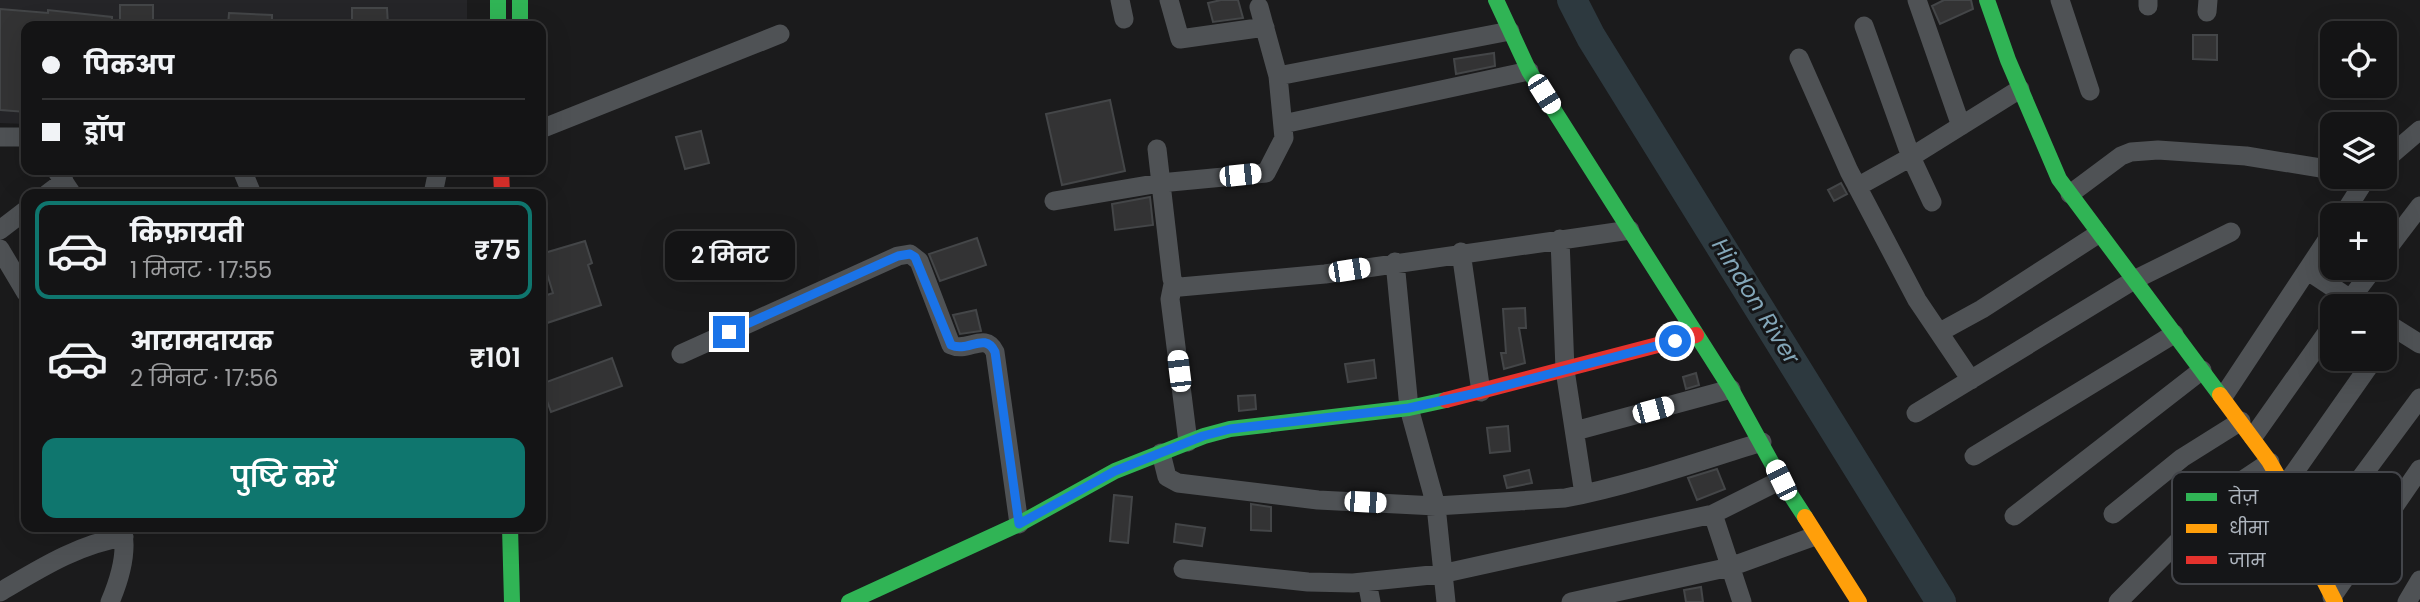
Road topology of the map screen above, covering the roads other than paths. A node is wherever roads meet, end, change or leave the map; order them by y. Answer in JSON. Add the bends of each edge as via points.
{"nodes":[{"id":1,"x":498,"y":0,"type":"edge"},
{"id":2,"x":520,"y":0,"type":"edge"},
{"id":3,"x":1169,"y":0,"type":"edge"},
{"id":4,"x":1496,"y":0,"type":"edge"},
{"id":5,"x":1917,"y":0,"type":"edge"},
{"id":6,"x":1987,"y":0,"type":"edge"},
{"id":7,"x":2060,"y":0,"type":"edge"},
{"id":8,"x":1259,"y":7,"type":"dead end"},
{"id":9,"x":498,"y":21,"type":"edge"},
{"id":10,"x":520,"y":21,"type":"edge"},
{"id":11,"x":1864,"y":26,"type":"dead end"},
{"id":12,"x":1265,"y":27,"type":"junction"},
{"id":13,"x":1510,"y":31,"type":"junction"},
{"id":14,"x":780,"y":34,"type":"dead end"},
{"id":15,"x":1799,"y":58,"type":"dead end"},
{"id":16,"x":1530,"y":71,"type":"junction"},
{"id":17,"x":1278,"y":76,"type":"junction"},
{"id":18,"x":2020,"y":89,"type":"junction"},
{"id":19,"x":2090,"y":91,"type":"dead end"},
{"id":20,"x":1283,"y":124,"type":"junction"},
{"id":21,"x":1961,"y":126,"type":"junction"},
{"id":22,"x":546,"y":127,"type":"edge"},
{"id":23,"x":0,"y":136,"type":"edge"},
{"id":24,"x":21,"y":137,"type":"edge"},
{"id":25,"x":2415,"y":140,"type":"edge"},
{"id":26,"x":1157,"y":149,"type":"dead end"},
{"id":27,"x":2397,"y":152,"type":"edge"},
{"id":28,"x":1911,"y":157,"type":"junction"},
{"id":29,"x":2320,"y":168,"type":"edge"},
{"id":30,"x":1160,"y":183,"type":"junction"},
{"id":31,"x":1857,"y":187,"type":"junction"},
{"id":32,"x":2070,"y":194,"type":"junction"},
{"id":33,"x":1054,"y":201,"type":"dead end"},
{"id":34,"x":1932,"y":202,"type":"dead end"},
{"id":35,"x":2420,"y":206,"type":"edge"},
{"id":36,"x":21,"y":214,"type":"edge"},
{"id":37,"x":0,"y":230,"type":"edge"},
{"id":38,"x":1630,"y":230,"type":"junction"},
{"id":39,"x":2231,"y":232,"type":"dead end"},
{"id":40,"x":2098,"y":234,"type":"junction"},
{"id":41,"x":2397,"y":236,"type":"edge"},
{"id":42,"x":1560,"y":239,"type":"junction"},
{"id":43,"x":0,"y":249,"type":"edge"},
{"id":44,"x":2320,"y":252,"type":"edge"},
{"id":45,"x":1461,"y":253,"type":"junction"},
{"id":46,"x":1395,"y":262,"type":"junction"},
{"id":47,"x":2308,"y":271,"type":"junction"},
{"id":48,"x":2134,"y":280,"type":"junction"},
{"id":49,"x":1173,"y":284,"type":"junction"},
{"id":50,"x":21,"y":285,"type":"edge"},
{"id":51,"x":2339,"y":294,"type":"edge"},
{"id":52,"x":1940,"y":332,"type":"junction"},
{"id":53,"x":2174,"y":334,"type":"junction"},
{"id":54,"x":2397,"y":334,"type":"edge"},
{"id":55,"x":1696,"y":335,"type":"junction"},
{"id":56,"x":2320,"y":340,"type":"edge"},
{"id":57,"x":2420,"y":344,"type":"edge"},
{"id":58,"x":681,"y":354,"type":"dead end"},
{"id":59,"x":1565,"y":370,"type":"junction"},
{"id":60,"x":2202,"y":370,"type":"junction"},
{"id":61,"x":2366,"y":371,"type":"edge"},
{"id":62,"x":1971,"y":380,"type":"junction"},
{"id":63,"x":1731,"y":389,"type":"junction"},
{"id":64,"x":1481,"y":392,"type":"junction"},
{"id":65,"x":2223,"y":397,"type":"junction"},
{"id":66,"x":2420,"y":398,"type":"edge"},
{"id":67,"x":1409,"y":408,"type":"junction"},
{"id":68,"x":1916,"y":413,"type":"dead end"},
{"id":69,"x":2247,"y":429,"type":"junction"},
{"id":70,"x":1575,"y":431,"type":"junction"},
{"id":71,"x":1762,"y":442,"type":"junction"},
{"id":72,"x":1188,"y":443,"type":"junction"},
{"id":73,"x":1161,"y":453,"type":"junction"},
{"id":74,"x":1974,"y":456,"type":"dead end"},
{"id":75,"x":2270,"y":462,"type":"junction"},
{"id":76,"x":2420,"y":469,"type":"edge"},
{"id":77,"x":2255,"y":472,"type":"edge"},
{"id":78,"x":2276,"y":472,"type":"edge"},
{"id":79,"x":2295,"y":472,"type":"edge"},
{"id":80,"x":2365,"y":472,"type":"edge"},
{"id":81,"x":1781,"y":480,"type":"junction"},
{"id":82,"x":1584,"y":494,"type":"junction"},
{"id":83,"x":2402,"y":496,"type":"edge"},
{"id":84,"x":1436,"y":506,"type":"junction"},
{"id":85,"x":2113,"y":513,"type":"dead end"},
{"id":86,"x":1713,"y":514,"type":"junction"},
{"id":87,"x":2014,"y":516,"type":"dead end"},
{"id":88,"x":1019,"y":524,"type":"junction"},
{"id":89,"x":123,"y":532,"type":"edge"},
{"id":90,"x":510,"y":532,"type":"edge"},
{"id":91,"x":1815,"y":536,"type":"junction"},
{"id":92,"x":2172,"y":548,"type":"edge"},
{"id":93,"x":1730,"y":567,"type":"junction"},
{"id":94,"x":1183,"y":569,"type":"dead end"},
{"id":95,"x":1441,"y":574,"type":"junction"},
{"id":96,"x":2420,"y":580,"type":"edge"},
{"id":97,"x":1367,"y":582,"type":"junction"},
{"id":98,"x":2344,"y":584,"type":"edge"},
{"id":99,"x":0,"y":592,"type":"edge"},
{"id":100,"x":2334,"y":599,"type":"edge"},
{"id":101,"x":110,"y":602,"type":"edge"},
{"id":102,"x":512,"y":602,"type":"edge"},
{"id":103,"x":849,"y":602,"type":"edge"},
{"id":104,"x":1371,"y":602,"type":"edge"},
{"id":105,"x":1446,"y":602,"type":"edge"},
{"id":106,"x":1571,"y":602,"type":"edge"},
{"id":107,"x":1742,"y":602,"type":"edge"},
{"id":108,"x":1859,"y":602,"type":"edge"},
{"id":109,"x":2118,"y":602,"type":"edge"},
{"id":110,"x":2407,"y":602,"type":"edge"}],
"edges":[{"from":1,"to":9,"type":"street"},
{"from":2,"to":10,"type":"street"},
{"from":3,"to":12,"type":"street","via":[[1180,39]]},
{"from":4,"to":13,"type":"street"},
{"from":5,"to":21,"type":"street"},
{"from":6,"to":18,"type":"street"},
{"from":7,"to":19,"type":"street"},
{"from":8,"to":12,"type":"street"},
{"from":11,"to":28,"type":"street"},
{"from":12,"to":17,"type":"street"},
{"from":13,"to":16,"type":"street"},
{"from":13,"to":17,"type":"street"},
{"from":14,"to":22,"type":"street"},
{"from":15,"to":31,"type":"street"},
{"from":16,"to":20,"type":"street"},
{"from":16,"to":38,"type":"street"},
{"from":17,"to":20,"type":"street"},
{"from":18,"to":21,"type":"street"},
{"from":18,"to":32,"type":"street","via":[[2052,167]]},
{"from":20,"to":30,"type":"street","via":[[1284,138],[1266,173]]},
{"from":21,"to":28,"type":"street"},
{"from":23,"to":24,"type":"street"},
{"from":25,"to":27,"type":"street"},
{"from":26,"to":30,"type":"street"},
{"from":28,"to":31,"type":"street"},
{"from":28,"to":34,"type":"street"},
{"from":29,"to":32,"type":"street","via":[[2246,156],[2131,152]]},
{"from":30,"to":33,"type":"street"},
{"from":30,"to":49,"type":"street"},
{"from":31,"to":52,"type":"street","via":[[1917,300]]},
{"from":32,"to":40,"type":"street"},
{"from":35,"to":41,"type":"street"},
{"from":36,"to":37,"type":"street"},
{"from":38,"to":42,"type":"street"},
{"from":38,"to":55,"type":"street"},
{"from":39,"to":48,"type":"street"},
{"from":40,"to":48,"type":"street"},
{"from":40,"to":52,"type":"street"},
{"from":42,"to":45,"type":"street"},
{"from":42,"to":59,"type":"street"},
{"from":43,"to":50,"type":"street"},
{"from":44,"to":47,"type":"street"},
{"from":45,"to":46,"type":"street"},
{"from":45,"to":64,"type":"street"},
{"from":46,"to":49,"type":"street","via":[[1325,274],[1186,287]]},
{"from":46,"to":67,"type":"street"},
{"from":47,"to":51,"type":"street"},
{"from":47,"to":65,"type":"street"},
{"from":48,"to":53,"type":"street"},
{"from":48,"to":62,"type":"street"},
{"from":49,"to":72,"type":"street","via":[[1170,299]]},
{"from":52,"to":62,"type":"street"},
{"from":53,"to":60,"type":"street"},
{"from":53,"to":74,"type":"street"},
{"from":54,"to":57,"type":"street"},
{"from":55,"to":59,"type":"street"},
{"from":55,"to":63,"type":"street"},
{"from":56,"to":69,"type":"street"},
{"from":58,"to":88,"type":"street","via":[[910,254],[919,261],[951,345],[987,342],[995,352]]},
{"from":59,"to":64,"type":"street"},
{"from":59,"to":70,"type":"street"},
{"from":60,"to":65,"type":"street"},
{"from":60,"to":87,"type":"street"},
{"from":61,"to":79,"type":"street"},
{"from":62,"to":68,"type":"street"},
{"from":63,"to":70,"type":"street"},
{"from":63,"to":71,"type":"street"},
{"from":64,"to":67,"type":"street"},
{"from":65,"to":69,"type":"street"},
{"from":66,"to":80,"type":"street"},
{"from":67,"to":72,"type":"street","via":[[1230,429]]},
{"from":67,"to":84,"type":"street"},
{"from":69,"to":75,"type":"street"},
{"from":69,"to":85,"type":"street","via":[[2182,458]]},
{"from":70,"to":82,"type":"street"},
{"from":71,"to":81,"type":"street"},
{"from":71,"to":82,"type":"street","via":[[1632,484]]},
{"from":72,"to":73,"type":"street"},
{"from":73,"to":84,"type":"street","via":[[1167,477],[1178,483],[1318,500]]},
{"from":73,"to":88,"type":"street","via":[[1115,471]]},
{"from":75,"to":77,"type":"street"},
{"from":75,"to":78,"type":"street"},
{"from":76,"to":83,"type":"street"},
{"from":81,"to":86,"type":"street"},
{"from":81,"to":91,"type":"street"},
{"from":82,"to":84,"type":"street"},
{"from":84,"to":95,"type":"street"},
{"from":86,"to":93,"type":"street"},
{"from":86,"to":95,"type":"street"},
{"from":88,"to":103,"type":"street"},
{"from":89,"to":99,"type":"street","via":[[69,554]]},
{"from":89,"to":101,"type":"street","via":[[118,584]]},
{"from":90,"to":102,"type":"street"},
{"from":91,"to":93,"type":"street"},
{"from":91,"to":108,"type":"street"},
{"from":92,"to":109,"type":"street"},
{"from":93,"to":106,"type":"street"},
{"from":93,"to":107,"type":"street"},
{"from":94,"to":97,"type":"street","via":[[1308,582]]},
{"from":95,"to":97,"type":"street"},
{"from":95,"to":105,"type":"street"},
{"from":96,"to":110,"type":"street"},
{"from":97,"to":104,"type":"street"},
{"from":98,"to":100,"type":"street"}]}
